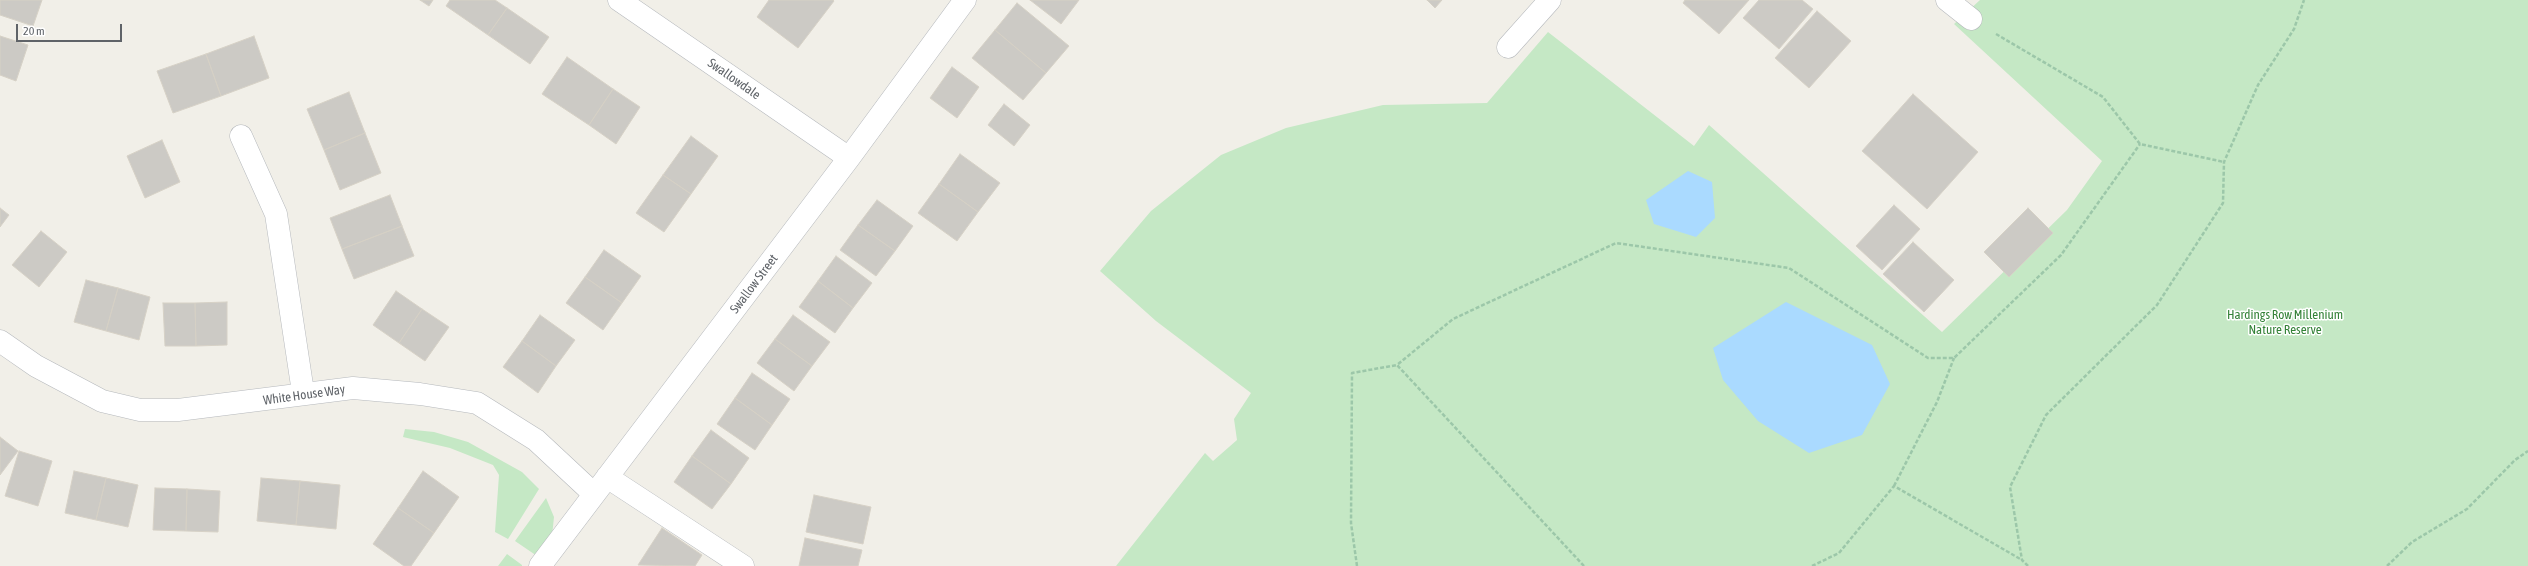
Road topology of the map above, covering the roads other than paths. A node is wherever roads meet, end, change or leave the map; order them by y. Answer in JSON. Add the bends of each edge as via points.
{"nodes":[{"id":1,"x":619,"y":0,"type":"edge"},
{"id":2,"x":965,"y":0,"type":"edge"},
{"id":3,"x":1550,"y":0,"type":"edge"},
{"id":4,"x":1947,"y":0,"type":"edge"},
{"id":5,"x":1971,"y":19,"type":"road end"},
{"id":6,"x":1508,"y":47,"type":"dead end"},
{"id":7,"x":241,"y":136,"type":"dead end"},
{"id":8,"x":849,"y":158,"type":"junction"},
{"id":9,"x":0,"y":341,"type":"edge"},
{"id":10,"x":303,"y":392,"type":"junction"},
{"id":11,"x":600,"y":486,"type":"junction"},
{"id":12,"x":540,"y":566,"type":"edge"},
{"id":13,"x":743,"y":566,"type":"edge"}],
"edges":[{"from":1,"to":8,"type":"street","name":"Swallowdale"},
{"from":2,"to":8,"type":"street","name":"Swallow Street"},
{"from":3,"to":6,"type":"street"},
{"from":4,"to":5,"type":"street"},
{"from":7,"to":10,"type":"street","via":[[276,214]]},
{"from":8,"to":11,"type":"street","name":"Swallow Street"},
{"from":9,"to":10,"type":"street","name":"White House Way","via":[[36,366],[102,401],[140,410],[178,410],[262,401]]},
{"from":10,"to":11,"type":"street","name":"White House Way","via":[[353,388],[420,394],[477,403],[536,440]]},
{"from":11,"to":12,"type":"street","name":"Swallow Street"},
{"from":11,"to":13,"type":"street","name":"White House Way"}]}
